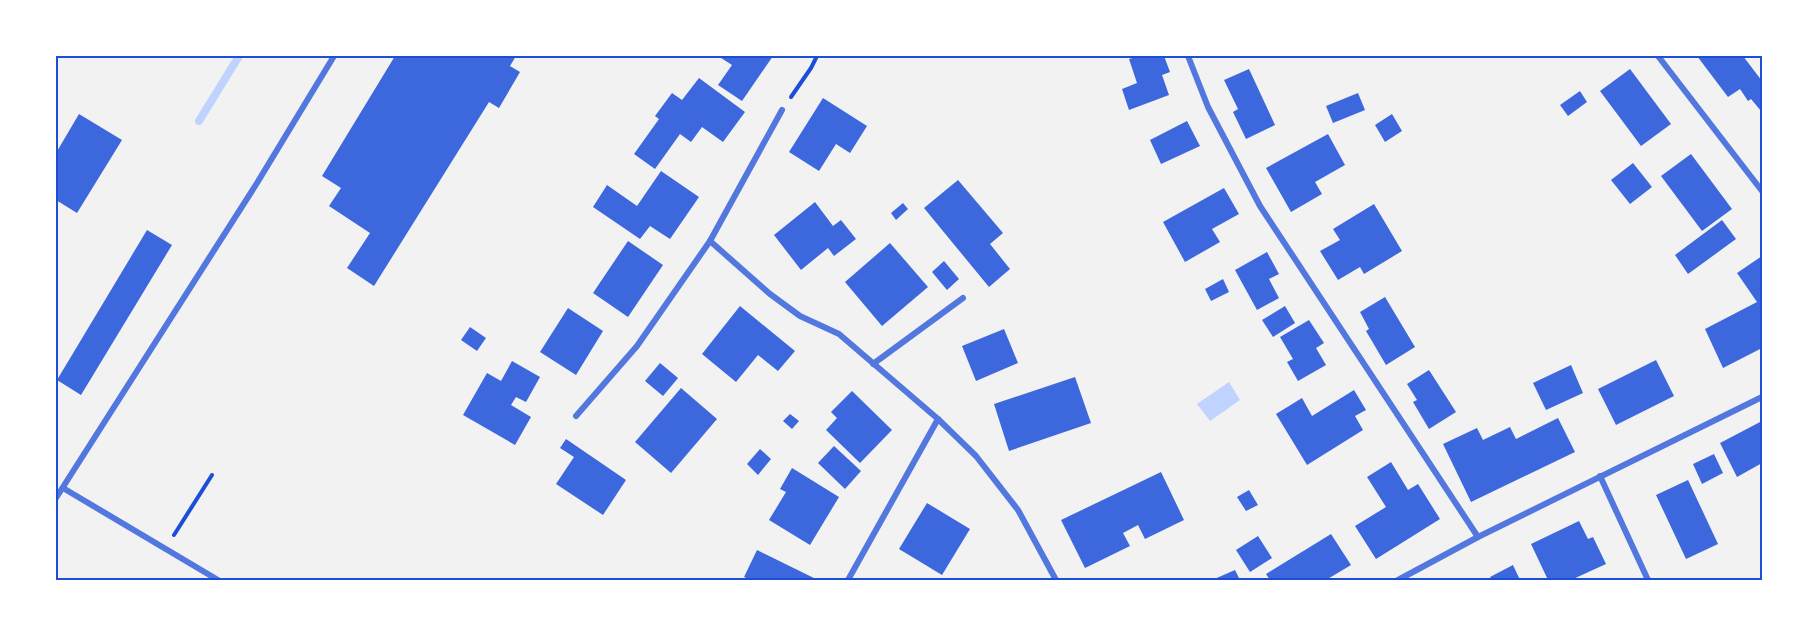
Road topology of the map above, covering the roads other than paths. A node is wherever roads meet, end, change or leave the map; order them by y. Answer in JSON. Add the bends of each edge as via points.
{"nodes":[{"id":1,"x":334,"y":56,"type":"edge"},
{"id":2,"x":1188,"y":56,"type":"edge"},
{"id":3,"x":1658,"y":56,"type":"edge"},
{"id":4,"x":782,"y":110,"type":"road end"},
{"id":5,"x":1762,"y":191,"type":"edge"},
{"id":6,"x":710,"y":241,"type":"junction"},
{"id":7,"x":963,"y":298,"type":"dead end"},
{"id":8,"x":873,"y":364,"type":"junction"},
{"id":9,"x":1762,"y":397,"type":"edge"},
{"id":10,"x":576,"y":416,"type":"dead end"},
{"id":11,"x":938,"y":419,"type":"junction"},
{"id":12,"x":1600,"y":476,"type":"junction"},
{"id":13,"x":63,"y":488,"type":"junction"},
{"id":14,"x":56,"y":498,"type":"edge"},
{"id":15,"x":1478,"y":537,"type":"junction"},
{"id":16,"x":218,"y":580,"type":"edge"},
{"id":17,"x":848,"y":580,"type":"edge"},
{"id":18,"x":1056,"y":580,"type":"edge"},
{"id":19,"x":1398,"y":580,"type":"edge"},
{"id":20,"x":1648,"y":580,"type":"edge"}],
"edges":[{"from":1,"to":13,"type":"street"},
{"from":2,"to":15,"type":"street","via":[[1208,107],[1260,206]]},
{"from":3,"to":5,"type":"street"},
{"from":4,"to":6,"type":"street"},
{"from":6,"to":8,"type":"street","via":[[770,294],[800,316],[838,334]]},
{"from":6,"to":10,"type":"street","via":[[638,346]]},
{"from":7,"to":8,"type":"street"},
{"from":8,"to":11,"type":"street"},
{"from":9,"to":12,"type":"street"},
{"from":11,"to":17,"type":"street"},
{"from":11,"to":18,"type":"street","via":[[976,456],[1018,510]]},
{"from":12,"to":15,"type":"street"},
{"from":12,"to":20,"type":"street"},
{"from":13,"to":14,"type":"street"},
{"from":13,"to":16,"type":"street"},
{"from":15,"to":19,"type":"street"}]}
